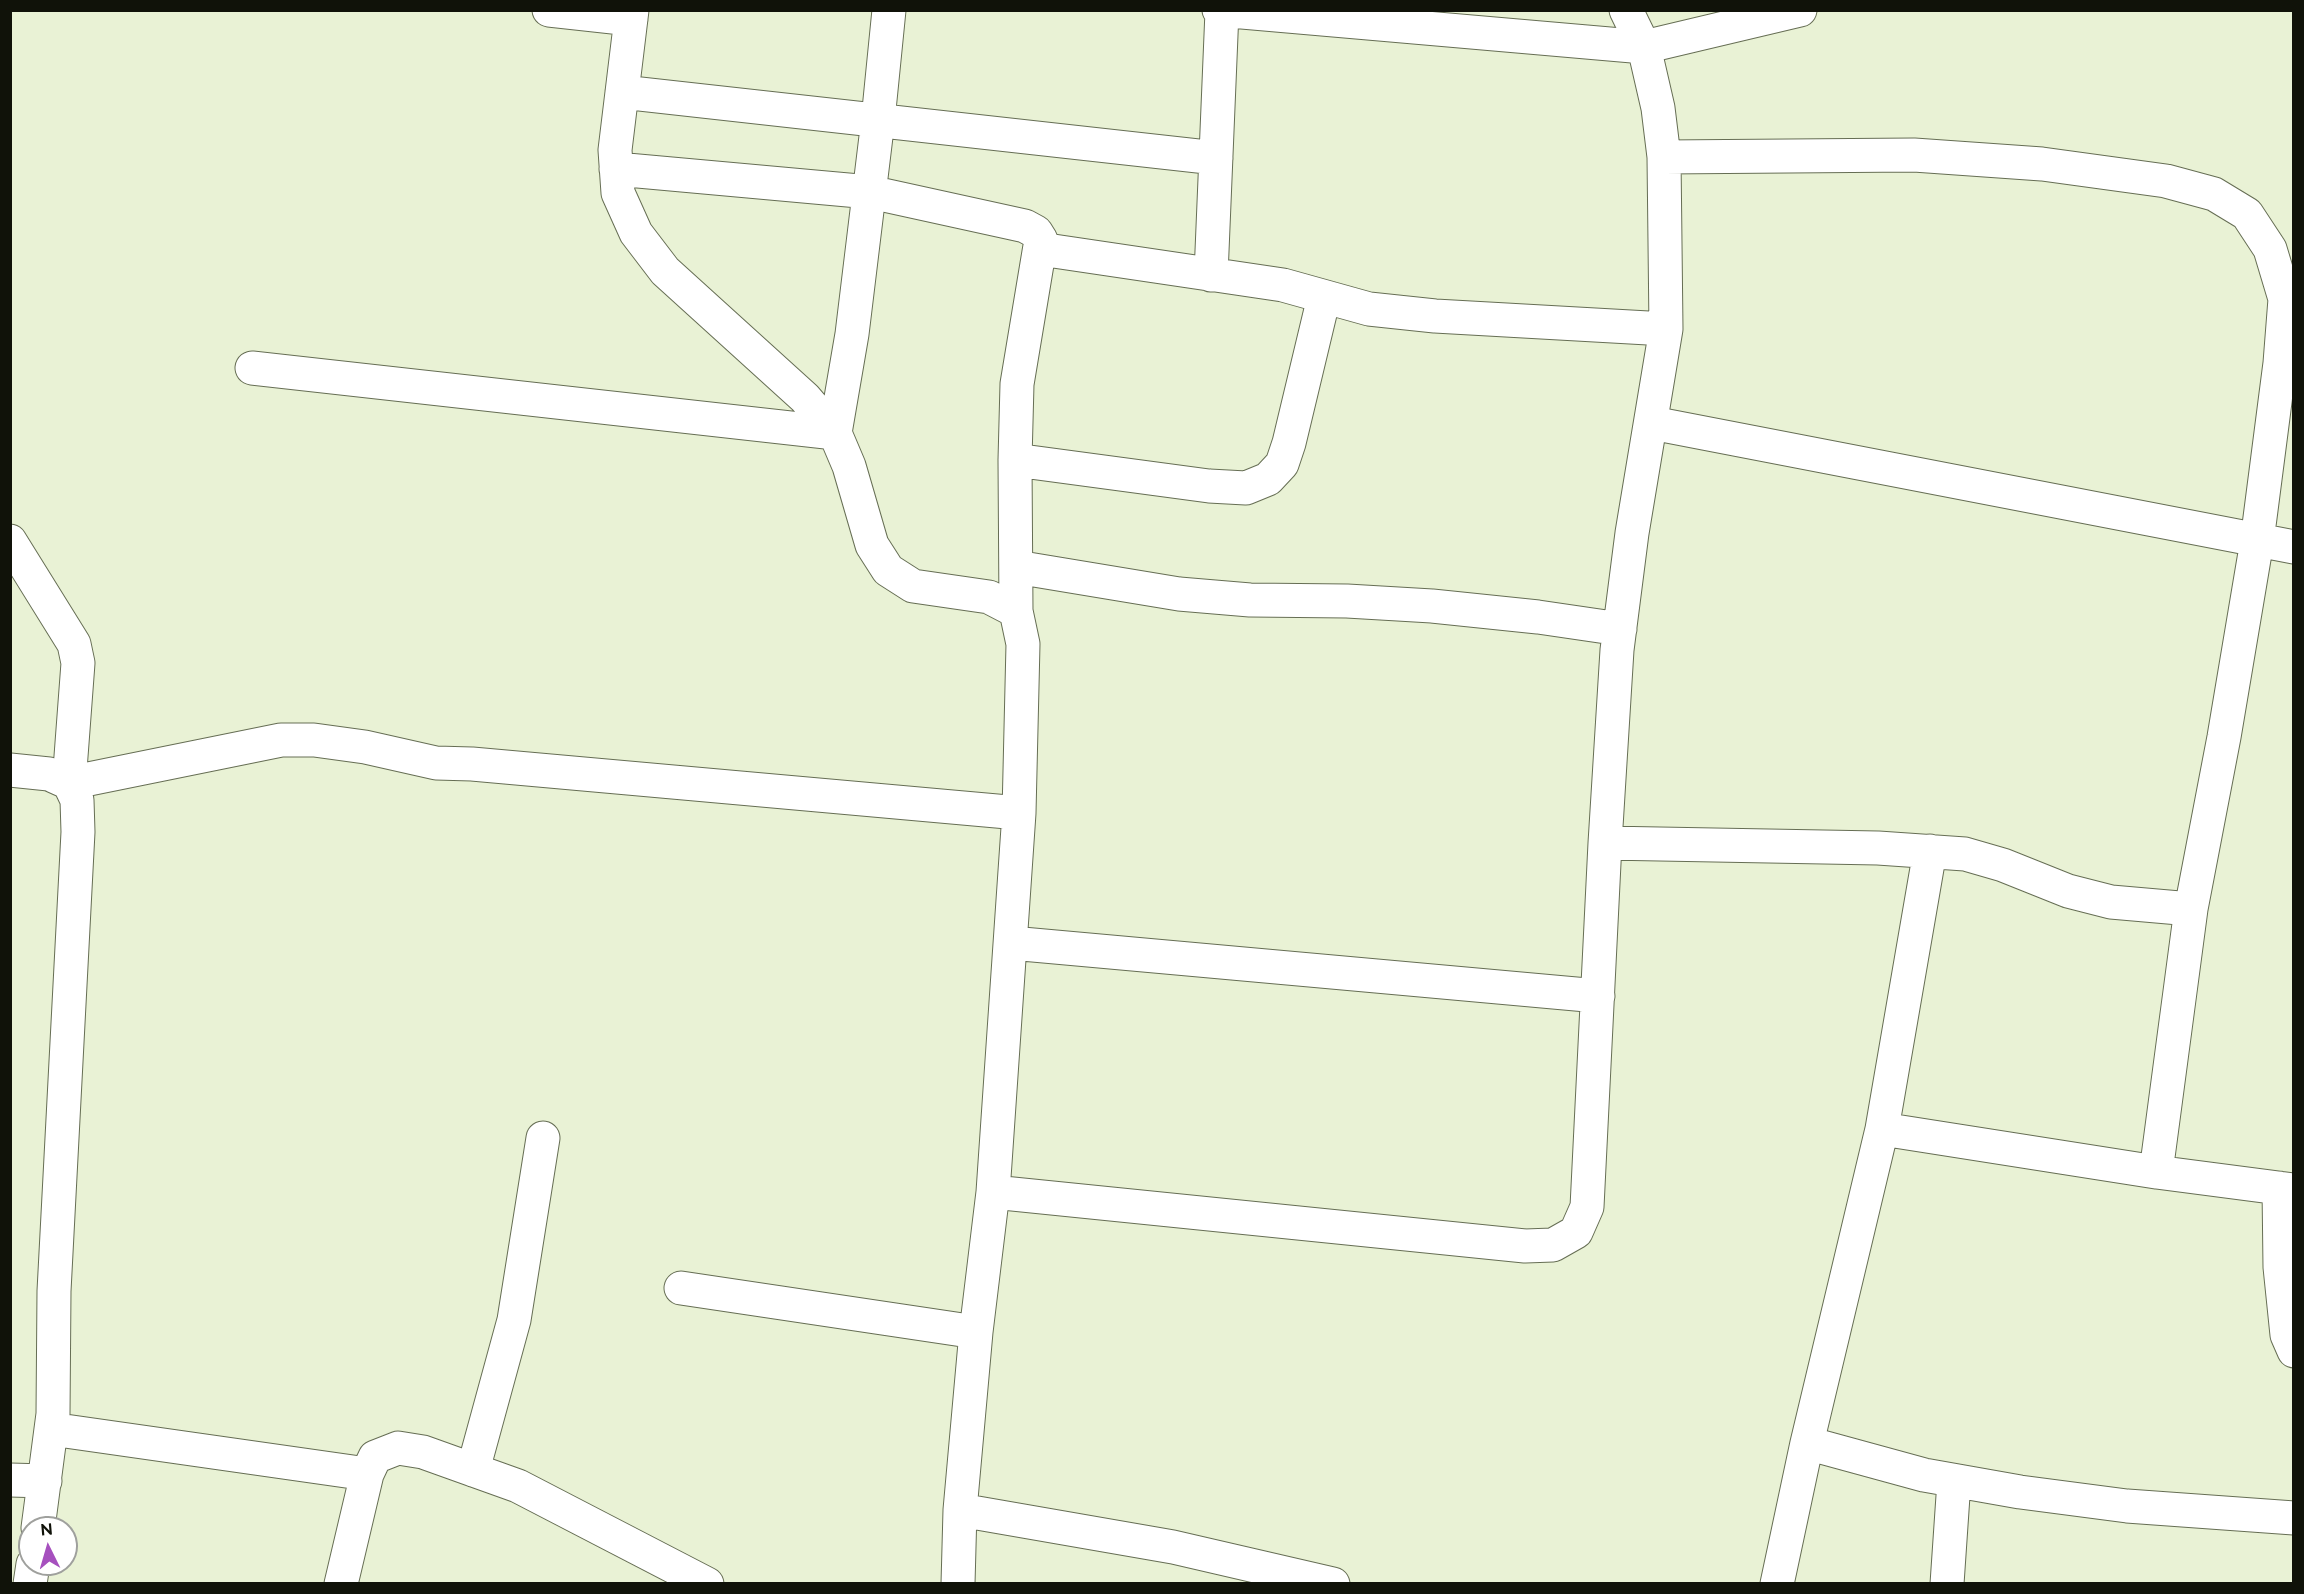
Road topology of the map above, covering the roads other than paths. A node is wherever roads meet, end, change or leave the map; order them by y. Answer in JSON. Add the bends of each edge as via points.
{"nodes":[{"id":1,"x":549,"y":10,"type":"edge"},
{"id":2,"x":889,"y":10,"type":"edge"},
{"id":3,"x":1626,"y":10,"type":"edge"},
{"id":4,"x":1800,"y":10,"type":"edge"},
{"id":5,"x":1220,"y":11,"type":"edge"},
{"id":6,"x":631,"y":15,"type":"edge"},
{"id":7,"x":1644,"y":47,"type":"junction"},
{"id":8,"x":622,"y":92,"type":"junction"},
{"id":9,"x":878,"y":120,"type":"junction"},
{"id":10,"x":1664,"y":156,"type":"junction"},
{"id":11,"x":1216,"y":158,"type":"junction"},
{"id":12,"x":616,"y":169,"type":"junction"},
{"id":13,"x":870,"y":192,"type":"junction"},
{"id":14,"x":1040,"y":249,"type":"junction"},
{"id":15,"x":1211,"y":275,"type":"junction"},
{"id":16,"x":1324,"y":297,"type":"junction"},
{"id":17,"x":1666,"y":329,"type":"junction"},
{"id":18,"x":252,"y":368,"type":"dead end"},
{"id":19,"x":1652,"y":423,"type":"junction"},
{"id":20,"x":835,"y":433,"type":"junction"},
{"id":21,"x":1015,"y":460,"type":"junction"},
{"id":22,"x":10,"y":541,"type":"edge"},
{"id":23,"x":2257,"y":541,"type":"junction"},
{"id":24,"x":2294,"y":547,"type":"edge"},
{"id":25,"x":1016,"y":567,"type":"junction"},
{"id":26,"x":1016,"y":611,"type":"junction"},
{"id":27,"x":1620,"y":629,"type":"junction"},
{"id":28,"x":10,"y":770,"type":"edge"},
{"id":29,"x":69,"y":783,"type":"junction"},
{"id":30,"x":1019,"y":813,"type":"junction"},
{"id":31,"x":1605,"y":843,"type":"junction"},
{"id":32,"x":1930,"y":851,"type":"junction"},
{"id":33,"x":2191,"y":909,"type":"junction"},
{"id":34,"x":1011,"y":943,"type":"junction"},
{"id":35,"x":1598,"y":996,"type":"junction"},
{"id":36,"x":1882,"y":1129,"type":"junction"},
{"id":37,"x":543,"y":1138,"type":"dead end"},
{"id":38,"x":2156,"y":1172,"type":"junction"},
{"id":39,"x":2286,"y":1189,"type":"edge"},
{"id":40,"x":993,"y":1192,"type":"junction"},
{"id":41,"x":681,"y":1288,"type":"dead end"},
{"id":42,"x":976,"y":1332,"type":"junction"},
{"id":43,"x":2294,"y":1350,"type":"edge"},
{"id":44,"x":51,"y":1429,"type":"junction"},
{"id":45,"x":1807,"y":1443,"type":"junction"},
{"id":46,"x":473,"y":1470,"type":"junction"},
{"id":47,"x":367,"y":1474,"type":"junction"},
{"id":48,"x":10,"y":1480,"type":"edge"},
{"id":49,"x":45,"y":1481,"type":"junction"},
{"id":50,"x":1954,"y":1481,"type":"junction"},
{"id":51,"x":960,"y":1510,"type":"junction"},
{"id":52,"x":40,"y":1516,"type":"edge"},
{"id":53,"x":2294,"y":1518,"type":"edge"},
{"id":54,"x":698,"y":1581,"type":"edge"},
{"id":55,"x":341,"y":1584,"type":"edge"},
{"id":56,"x":958,"y":1584,"type":"edge"},
{"id":57,"x":1333,"y":1584,"type":"edge"},
{"id":58,"x":1777,"y":1584,"type":"edge"},
{"id":59,"x":1947,"y":1584,"type":"edge"}],
"edges":[{"from":1,"to":6,"type":"street"},
{"from":2,"to":9,"type":"street"},
{"from":3,"to":7,"type":"street"},
{"from":4,"to":7,"type":"street"},
{"from":5,"to":7,"type":"street"},
{"from":5,"to":11,"type":"street"},
{"from":6,"to":8,"type":"street"},
{"from":7,"to":10,"type":"street"},
{"from":8,"to":9,"type":"street"},
{"from":8,"to":12,"type":"street"},
{"from":9,"to":11,"type":"street"},
{"from":9,"to":13,"type":"street"},
{"from":10,"to":17,"type":"street"},
{"from":10,"to":23,"type":"street","via":[[1914,155],[2042,164],[2166,181],[2214,194],[2247,214],[2270,249],[2285,299]]},
{"from":11,"to":15,"type":"street"},
{"from":12,"to":13,"type":"street"},
{"from":12,"to":20,"type":"street","via":[[618,192],[636,233],[665,271],[805,398]]},
{"from":13,"to":14,"type":"street","via":[[1025,226],[1036,232],[1041,240]]},
{"from":13,"to":20,"type":"street"},
{"from":14,"to":15,"type":"street"},
{"from":14,"to":21,"type":"street","via":[[1017,384]]},
{"from":15,"to":16,"type":"street","via":[[1283,285]]},
{"from":16,"to":17,"type":"street","via":[[1369,309],[1435,316]]},
{"from":16,"to":21,"type":"street","via":[[1289,442],[1282,464],[1268,479],[1246,488],[1209,486]]},
{"from":17,"to":19,"type":"street"},
{"from":18,"to":20,"type":"street"},
{"from":19,"to":23,"type":"street"},
{"from":19,"to":27,"type":"street"},
{"from":20,"to":26,"type":"street","via":[[872,545],[888,570],[913,586],[989,597]]},
{"from":21,"to":25,"type":"street"},
{"from":22,"to":29,"type":"street","via":[[74,644],[78,663]]},
{"from":23,"to":24,"type":"street"},
{"from":23,"to":33,"type":"street"},
{"from":25,"to":26,"type":"street"},
{"from":25,"to":27,"type":"street","via":[[1179,594],[1432,606]]},
{"from":26,"to":30,"type":"street","via":[[1023,644]]},
{"from":27,"to":31,"type":"street"},
{"from":28,"to":29,"type":"street","via":[[49,774]]},
{"from":29,"to":30,"type":"street","via":[[281,741],[314,740],[436,763]]},
{"from":29,"to":44,"type":"street","via":[[77,800],[78,832],[54,1291]]},
{"from":30,"to":34,"type":"street"},
{"from":31,"to":32,"type":"street"},
{"from":31,"to":35,"type":"street"},
{"from":32,"to":33,"type":"street","via":[[1994,862],[2068,891],[2111,902]]},
{"from":32,"to":36,"type":"street"},
{"from":33,"to":38,"type":"street"},
{"from":34,"to":35,"type":"street"},
{"from":34,"to":40,"type":"street"},
{"from":35,"to":40,"type":"street","via":[[1587,1207],[1576,1232],[1553,1245],[1525,1246]]},
{"from":36,"to":38,"type":"street"},
{"from":36,"to":45,"type":"street"},
{"from":37,"to":46,"type":"street","via":[[514,1320]]},
{"from":38,"to":39,"type":"street"},
{"from":39,"to":43,"type":"street","via":[[2280,1267],[2287,1335]]},
{"from":40,"to":42,"type":"street"},
{"from":41,"to":42,"type":"street"},
{"from":42,"to":51,"type":"street"},
{"from":44,"to":47,"type":"street"},
{"from":44,"to":49,"type":"street"},
{"from":45,"to":50,"type":"street"},
{"from":45,"to":58,"type":"street"},
{"from":46,"to":47,"type":"street","via":[[423,1452],[398,1449],[375,1457]]},
{"from":46,"to":54,"type":"street","via":[[518,1486]]},
{"from":47,"to":55,"type":"street"},
{"from":48,"to":49,"type":"street"},
{"from":49,"to":52,"type":"street"},
{"from":50,"to":53,"type":"street","via":[[2127,1506]]},
{"from":50,"to":59,"type":"street"},
{"from":51,"to":56,"type":"street"},
{"from":51,"to":57,"type":"street","via":[[1173,1547]]}]}
